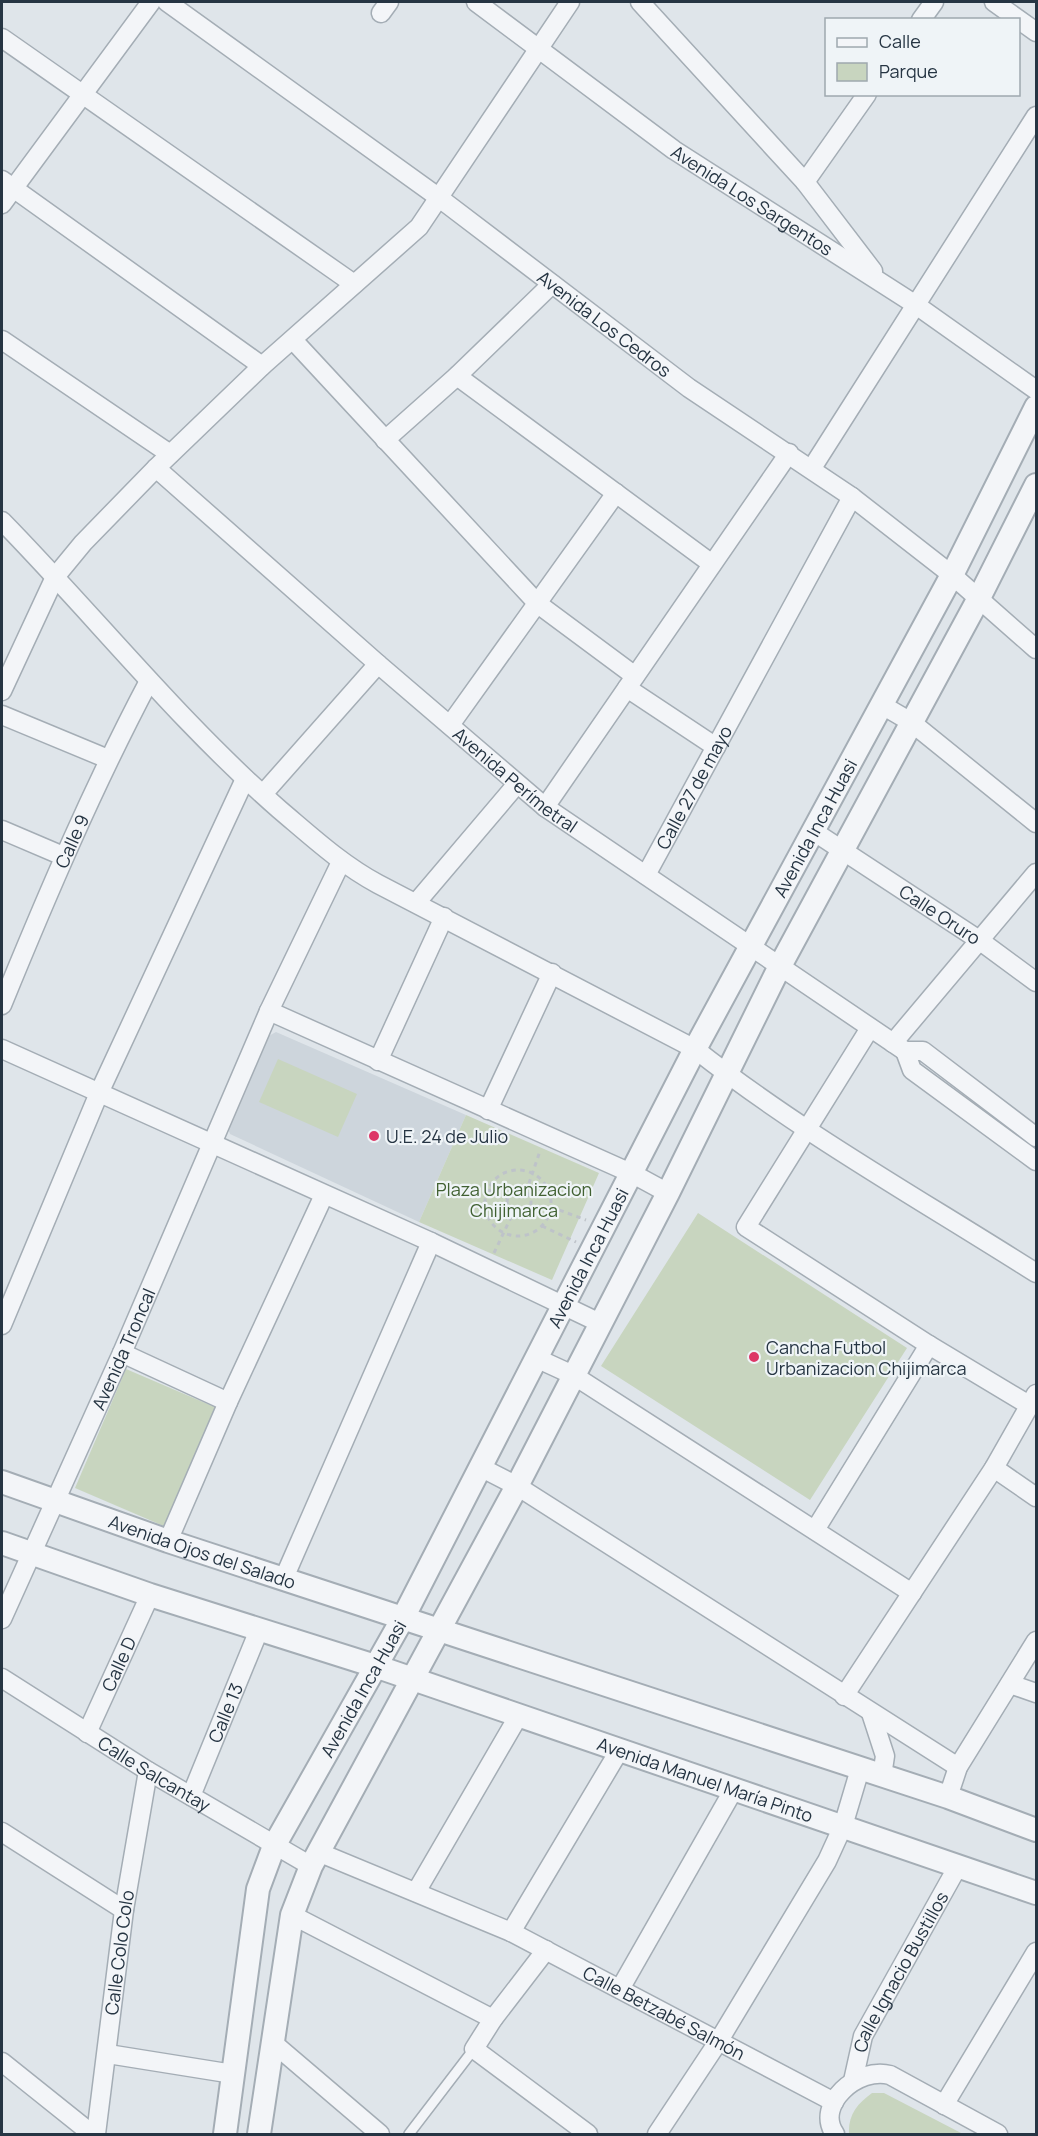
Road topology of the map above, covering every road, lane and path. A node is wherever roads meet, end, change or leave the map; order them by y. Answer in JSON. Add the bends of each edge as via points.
{"nodes":[{"id":1,"x":151,"y":2,"type":"edge"},
{"id":2,"x":167,"y":2,"type":"edge"},
{"id":3,"x":476,"y":2,"type":"edge"},
{"id":4,"x":570,"y":2,"type":"edge"},
{"id":5,"x":640,"y":2,"type":"edge"},
{"id":6,"x":934,"y":2,"type":"edge"},
{"id":7,"x":994,"y":2,"type":"edge"},
{"id":8,"x":922,"y":18,"type":"edge"},
{"id":9,"x":1016,"y":18,"type":"edge"},
{"id":10,"x":1020,"y":21,"type":"edge"},
{"id":11,"x":1036,"y":32,"type":"edge"},
{"id":12,"x":2,"y":38,"type":"edge"},
{"id":13,"x":539,"y":47,"type":"junction"},
{"id":14,"x":84,"y":96,"type":"junction"},
{"id":15,"x":866,"y":96,"type":"edge"},
{"id":16,"x":1036,"y":116,"type":"edge"},
{"id":17,"x":805,"y":182,"type":"junction"},
{"id":18,"x":7,"y":184,"type":"edge"},
{"id":19,"x":438,"y":198,"type":"junction"},
{"id":20,"x":2,"y":204,"type":"edge"},
{"id":21,"x":881,"y":282,"type":"junction"},
{"id":22,"x":354,"y":284,"type":"junction"},
{"id":23,"x":552,"y":284,"type":"junction"},
{"id":24,"x":916,"y":305,"type":"junction"},
{"id":25,"x":2,"y":340,"type":"edge"},
{"id":26,"x":292,"y":340,"type":"junction"},
{"id":27,"x":262,"y":366,"type":"junction"},
{"id":28,"x":457,"y":376,"type":"junction"},
{"id":29,"x":1036,"y":390,"type":"edge"},
{"id":30,"x":1036,"y":407,"type":"edge"},
{"id":31,"x":385,"y":440,"type":"junction"},
{"id":32,"x":789,"y":453,"type":"junction"},
{"id":33,"x":170,"y":454,"type":"junction"},
{"id":34,"x":156,"y":468,"type":"junction"},
{"id":35,"x":812,"y":468,"type":"junction"},
{"id":36,"x":1036,"y":485,"type":"edge"},
{"id":37,"x":616,"y":494,"type":"junction"},
{"id":38,"x":852,"y":496,"type":"junction"},
{"id":39,"x":2,"y":521,"type":"edge"},
{"id":40,"x":712,"y":564,"type":"junction"},
{"id":41,"x":952,"y":575,"type":"junction"},
{"id":42,"x":55,"y":578,"type":"junction"},
{"id":43,"x":979,"y":598,"type":"junction"},
{"id":44,"x":538,"y":604,"type":"junction"},
{"id":45,"x":1036,"y":649,"type":"edge"},
{"id":46,"x":378,"y":664,"type":"junction"},
{"id":47,"x":149,"y":681,"type":"junction"},
{"id":48,"x":631,"y":682,"type":"junction"},
{"id":49,"x":2,"y":691,"type":"edge"},
{"id":50,"x":882,"y":705,"type":"junction"},
{"id":51,"x":2,"y":715,"type":"edge"},
{"id":52,"x":910,"y":722,"type":"junction"},
{"id":53,"x":450,"y":725,"type":"junction"},
{"id":54,"x":716,"y":747,"type":"junction"},
{"id":55,"x":108,"y":759,"type":"junction"},
{"id":56,"x":245,"y":779,"type":"junction"},
{"id":57,"x":517,"y":784,"type":"junction"},
{"id":58,"x":262,"y":794,"type":"junction"},
{"id":59,"x":545,"y":807,"type":"junction"},
{"id":60,"x":1036,"y":823,"type":"edge"},
{"id":61,"x":2,"y":830,"type":"edge"},
{"id":62,"x":813,"y":831,"type":"junction"},
{"id":63,"x":841,"y":849,"type":"junction"},
{"id":64,"x":63,"y":856,"type":"junction"},
{"id":65,"x":341,"y":862,"type":"junction"},
{"id":66,"x":1036,"y":873,"type":"edge"},
{"id":67,"x":646,"y":875,"type":"junction"},
{"id":68,"x":416,"y":903,"type":"junction"},
{"id":69,"x":444,"y":918,"type":"junction"},
{"id":70,"x":979,"y":940,"type":"junction"},
{"id":71,"x":751,"y":948,"type":"junction"},
{"id":72,"x":780,"y":966,"type":"junction"},
{"id":73,"x":552,"y":973,"type":"junction"},
{"id":74,"x":1036,"y":982,"type":"edge"},
{"id":75,"x":2,"y":1005,"type":"edge"},
{"id":76,"x":269,"y":1011,"type":"junction"},
{"id":77,"x":870,"y":1028,"type":"junction"},
{"id":78,"x":899,"y":1047,"type":"junction"},
{"id":79,"x":2,"y":1049,"type":"edge"},
{"id":80,"x":695,"y":1049,"type":"junction"},
{"id":81,"x":378,"y":1061,"type":"junction"},
{"id":82,"x":727,"y":1075,"type":"junction"},
{"id":83,"x":99,"y":1093,"type":"junction"},
{"id":84,"x":489,"y":1110,"type":"junction"},
{"id":85,"x":807,"y":1128,"type":"junction"},
{"id":86,"x":546,"y":1136,"type":"junction"},
{"id":87,"x":1036,"y":1137,"type":"edge"},
{"id":88,"x":210,"y":1144,"type":"junction"},
{"id":89,"x":1036,"y":1161,"type":"edge"},
{"id":90,"x":532,"y":1173,"type":"junction"},
{"id":91,"x":633,"y":1174,"type":"junction"},
{"id":92,"x":488,"y":1190,"type":"junction"},
{"id":93,"x":526,"y":1192,"type":"junction"},
{"id":94,"x":668,"y":1193,"type":"junction"},
{"id":95,"x":324,"y":1195,"type":"junction"},
{"id":96,"x":508,"y":1198,"type":"junction"},
{"id":97,"x":551,"y":1206,"type":"junction"},
{"id":98,"x":530,"y":1208,"type":"junction"},
{"id":99,"x":514,"y":1213,"type":"junction"},
{"id":100,"x":548,"y":1218,"type":"junction"},
{"id":101,"x":542,"y":1227,"type":"junction"},
{"id":102,"x":604,"y":1228,"type":"junction"},
{"id":103,"x":503,"y":1233,"type":"junction"},
{"id":104,"x":431,"y":1242,"type":"junction"},
{"id":105,"x":593,"y":1250,"type":"junction"},
{"id":106,"x":487,"y":1269,"type":"junction"},
{"id":107,"x":1036,"y":1273,"type":"edge"},
{"id":108,"x":564,"y":1305,"type":"junction"},
{"id":109,"x":600,"y":1323,"type":"junction"},
{"id":110,"x":2,"y":1325,"type":"edge"},
{"id":111,"x":929,"y":1345,"type":"junction"},
{"id":112,"x":122,"y":1353,"type":"junction"},
{"id":113,"x":536,"y":1358,"type":"junction"},
{"id":114,"x":573,"y":1375,"type":"junction"},
{"id":115,"x":1033,"y":1400,"type":"edge"},
{"id":116,"x":228,"y":1402,"type":"junction"},
{"id":117,"x":480,"y":1467,"type":"junction"},
{"id":118,"x":994,"y":1468,"type":"junction"},
{"id":119,"x":2,"y":1482,"type":"edge"},
{"id":120,"x":517,"y":1486,"type":"junction"},
{"id":121,"x":1036,"y":1497,"type":"edge"},
{"id":122,"x":55,"y":1500,"type":"junction"},
{"id":123,"x":815,"y":1530,"type":"junction"},
{"id":124,"x":168,"y":1541,"type":"junction"},
{"id":125,"x":2,"y":1543,"type":"edge"},
{"id":126,"x":31,"y":1553,"type":"junction"},
{"id":127,"x":284,"y":1578,"type":"junction"},
{"id":128,"x":912,"y":1593,"type":"junction"},
{"id":129,"x":150,"y":1595,"type":"junction"},
{"id":130,"x":403,"y":1618,"type":"junction"},
{"id":131,"x":2,"y":1619,"type":"edge"},
{"id":132,"x":259,"y":1630,"type":"junction"},
{"id":133,"x":441,"y":1631,"type":"junction"},
{"id":134,"x":1036,"y":1641,"type":"edge"},
{"id":135,"x":375,"y":1666,"type":"junction"},
{"id":136,"x":2,"y":1678,"type":"edge"},
{"id":137,"x":414,"y":1679,"type":"junction"},
{"id":138,"x":1010,"y":1684,"type":"junction"},
{"id":139,"x":1036,"y":1693,"type":"edge"},
{"id":140,"x":844,"y":1696,"type":"junction"},
{"id":141,"x":871,"y":1713,"type":"junction"},
{"id":142,"x":519,"y":1715,"type":"junction"},
{"id":143,"x":87,"y":1732,"type":"junction"},
{"id":144,"x":619,"y":1750,"type":"junction"},
{"id":145,"x":958,"y":1767,"type":"junction"},
{"id":146,"x":860,"y":1769,"type":"junction"},
{"id":147,"x":148,"y":1771,"type":"junction"},
{"id":148,"x":882,"y":1776,"type":"junction"},
{"id":149,"x":734,"y":1789,"type":"junction"},
{"id":150,"x":191,"y":1796,"type":"junction"},
{"id":151,"x":948,"y":1797,"type":"junction"},
{"id":152,"x":843,"y":1826,"type":"junction"},
{"id":153,"x":1036,"y":1830,"type":"edge"},
{"id":154,"x":2,"y":1832,"type":"edge"},
{"id":155,"x":274,"y":1846,"type":"junction"},
{"id":156,"x":315,"y":1859,"type":"junction"},
{"id":157,"x":958,"y":1866,"type":"junction"},
{"id":158,"x":416,"y":1892,"type":"junction"},
{"id":159,"x":1036,"y":1893,"type":"edge"},
{"id":160,"x":124,"y":1910,"type":"junction"},
{"id":161,"x":292,"y":1915,"type":"junction"},
{"id":162,"x":511,"y":1932,"type":"junction"},
{"id":163,"x":546,"y":1950,"type":"junction"},
{"id":164,"x":1036,"y":1952,"type":"edge"},
{"id":165,"x":620,"y":1989,"type":"junction"},
{"id":166,"x":493,"y":2019,"type":"junction"},
{"id":167,"x":272,"y":2042,"type":"junction"},
{"id":168,"x":718,"y":2042,"type":"junction"},
{"id":169,"x":474,"y":2049,"type":"junction"},
{"id":170,"x":108,"y":2054,"type":"junction"},
{"id":171,"x":2,"y":2062,"type":"edge"},
{"id":172,"x":233,"y":2074,"type":"junction"},
{"id":173,"x":853,"y":2082,"type":"junction"},
{"id":174,"x":834,"y":2102,"type":"junction"},
{"id":175,"x":944,"y":2105,"type":"junction"},
{"id":176,"x":94,"y":2134,"type":"edge"},
{"id":177,"x":225,"y":2134,"type":"edge"},
{"id":178,"x":259,"y":2134,"type":"edge"},
{"id":179,"x":380,"y":2134,"type":"edge"},
{"id":180,"x":409,"y":2134,"type":"edge"},
{"id":181,"x":588,"y":2134,"type":"edge"},
{"id":182,"x":657,"y":2134,"type":"edge"},
{"id":183,"x":835,"y":2134,"type":"edge"},
{"id":184,"x":998,"y":2134,"type":"edge"}],
"edges":[{"from":1,"to":14,"type":"street"},
{"from":2,"to":19,"type":"street","name":"Avenida Los Cedros"},
{"from":3,"to":13,"type":"street","name":"Avenida Los Sargentos"},
{"from":4,"to":13,"type":"street"},
{"from":5,"to":17,"type":"street"},
{"from":6,"to":8,"type":"street"},
{"from":7,"to":9,"type":"street"},
{"from":10,"to":11,"type":"street"},
{"from":12,"to":14,"type":"street"},
{"from":13,"to":19,"type":"street"},
{"from":13,"to":21,"type":"street","name":"Avenida Los Sargentos","via":[[674,150]]},
{"from":14,"to":18,"type":"street"},
{"from":14,"to":22,"type":"street"},
{"from":15,"to":17,"type":"street"},
{"from":16,"to":24,"type":"street"},
{"from":17,"to":21,"type":"street"},
{"from":18,"to":20,"type":"street"},
{"from":18,"to":27,"type":"street"},
{"from":19,"to":22,"type":"street","via":[[412,235]]},
{"from":19,"to":23,"type":"street","name":"Avenida Los Cedros"},
{"from":21,"to":24,"type":"street","name":"Avenida Los Sargentos"},
{"from":22,"to":26,"type":"street"},
{"from":23,"to":28,"type":"street"},
{"from":23,"to":32,"type":"street","name":"Avenida Los Cedros","via":[[689,388]]},
{"from":24,"to":29,"type":"street","name":"Avenida Los Sargentos"},
{"from":24,"to":35,"type":"street"},
{"from":25,"to":33,"type":"street"},
{"from":26,"to":27,"type":"street"},
{"from":26,"to":31,"type":"street"},
{"from":27,"to":33,"type":"street"},
{"from":28,"to":31,"type":"street"},
{"from":28,"to":37,"type":"street"},
{"from":30,"to":41,"type":"street","name":"Avenida Inca Huasi"},
{"from":31,"to":44,"type":"street"},
{"from":32,"to":35,"type":"street","name":"Avenida Los Cedros"},
{"from":32,"to":40,"type":"street"},
{"from":33,"to":34,"type":"street"},
{"from":34,"to":42,"type":"street"},
{"from":34,"to":46,"type":"street","name":"Avenida Perímetral"},
{"from":35,"to":38,"type":"street","name":"Avenida Los Cedros"},
{"from":36,"to":43,"type":"street","name":"Avenida Inca Huasi"},
{"from":37,"to":40,"type":"street"},
{"from":37,"to":44,"type":"street"},
{"from":38,"to":41,"type":"street","name":"Avenida Los Cedros"},
{"from":38,"to":54,"type":"street","name":"Calle 27 de mayo"},
{"from":39,"to":42,"type":"street"},
{"from":40,"to":48,"type":"street"},
{"from":41,"to":43,"type":"street","name":"Avenida Los Cedros"},
{"from":41,"to":50,"type":"street","name":"Avenida Inca Huasi"},
{"from":42,"to":47,"type":"street"},
{"from":42,"to":49,"type":"street"},
{"from":43,"to":45,"type":"street","name":"Avenida Los Cedros"},
{"from":43,"to":52,"type":"street","name":"Avenida Inca Huasi"},
{"from":44,"to":48,"type":"street"},
{"from":44,"to":53,"type":"street"},
{"from":46,"to":53,"type":"street","name":"Avenida Perímetral"},
{"from":46,"to":58,"type":"street"},
{"from":47,"to":55,"type":"street","name":"Calle 9"},
{"from":47,"to":56,"type":"street"},
{"from":48,"to":54,"type":"street"},
{"from":48,"to":59,"type":"street"},
{"from":50,"to":52,"type":"street"},
{"from":50,"to":62,"type":"street","name":"Avenida Inca Huasi"},
{"from":51,"to":55,"type":"street"},
{"from":52,"to":60,"type":"street"},
{"from":52,"to":63,"type":"street","name":"Avenida Inca Huasi"},
{"from":53,"to":57,"type":"street","name":"Avenida Perímetral"},
{"from":54,"to":67,"type":"street","name":"Calle 27 de mayo"},
{"from":55,"to":64,"type":"street","name":"Calle 9"},
{"from":56,"to":58,"type":"street"},
{"from":56,"to":83,"type":"street"},
{"from":57,"to":59,"type":"street","name":"Avenida Perímetral"},
{"from":57,"to":68,"type":"street"},
{"from":58,"to":65,"type":"street"},
{"from":59,"to":67,"type":"street","name":"Avenida Perímetral"},
{"from":61,"to":64,"type":"street"},
{"from":62,"to":63,"type":"street","name":"Calle Oruro"},
{"from":62,"to":71,"type":"street","name":"Avenida Inca Huasi"},
{"from":63,"to":70,"type":"street","name":"Calle Oruro"},
{"from":63,"to":72,"type":"street","name":"Avenida Inca Huasi"},
{"from":64,"to":75,"type":"street","name":"Calle 9"},
{"from":65,"to":68,"type":"street"},
{"from":65,"to":76,"type":"street","name":"Avenida Troncal"},
{"from":66,"to":70,"type":"street"},
{"from":67,"to":71,"type":"street","name":"Avenida Perímetral"},
{"from":68,"to":69,"type":"street"},
{"from":69,"to":73,"type":"street"},
{"from":69,"to":81,"type":"street"},
{"from":70,"to":74,"type":"street","name":"Calle Oruro"},
{"from":70,"to":78,"type":"street"},
{"from":71,"to":72,"type":"street","name":"Avenida Perímetral"},
{"from":71,"to":80,"type":"street","name":"Avenida Inca Huasi"},
{"from":72,"to":77,"type":"street","name":"Avenida Perímetral"},
{"from":72,"to":82,"type":"street","name":"Avenida Inca Huasi"},
{"from":73,"to":80,"type":"street"},
{"from":73,"to":84,"type":"street"},
{"from":76,"to":81,"type":"street"},
{"from":76,"to":88,"type":"street","name":"Avenida Troncal"},
{"from":77,"to":78,"type":"street","name":"Avenida Perímetral"},
{"from":77,"to":85,"type":"street"},
{"from":78,"to":87,"type":"street","via":[[922,1051]]},
{"from":78,"to":89,"type":"street","via":[[912,1070]]},
{"from":79,"to":83,"type":"street"},
{"from":80,"to":82,"type":"street"},
{"from":80,"to":91,"type":"street","name":"Avenida Inca Huasi"},
{"from":81,"to":84,"type":"street"},
{"from":82,"to":85,"type":"street"},
{"from":82,"to":94,"type":"street","name":"Avenida Inca Huasi"},
{"from":83,"to":88,"type":"street"},
{"from":83,"to":110,"type":"street"},
{"from":84,"to":86,"type":"street"},
{"from":85,"to":107,"type":"street"},
{"from":85,"to":111,"type":"street","via":[[746,1227]]},
{"from":86,"to":90,"type":"path"},
{"from":86,"to":91,"type":"street"},
{"from":88,"to":95,"type":"street"},
{"from":88,"to":112,"type":"street","name":"Avenida Troncal"},
{"from":90,"to":92,"type":"path","via":[[505,1172]]},
{"from":90,"to":93,"type":"path"},
{"from":90,"to":97,"type":"path","via":[[546,1185]]},
{"from":91,"to":94,"type":"street"},
{"from":91,"to":102,"type":"street","name":"Avenida Inca Huasi"},
{"from":92,"to":96,"type":"path"},
{"from":92,"to":103,"type":"path","via":[[488,1219]]},
{"from":93,"to":96,"type":"path","via":[[514,1191]]},
{"from":93,"to":98,"type":"path"},
{"from":94,"to":109,"type":"street","name":"Avenida Inca Huasi"},
{"from":95,"to":104,"type":"street"},
{"from":95,"to":116,"type":"street"},
{"from":96,"to":99,"type":"path","via":[[508,1208]]},
{"from":97,"to":100,"type":"path"},
{"from":97,"to":102,"type":"path"},
{"from":98,"to":99,"type":"path","via":[[522,1214]]},
{"from":98,"to":100,"type":"path"},
{"from":99,"to":103,"type":"path"},
{"from":100,"to":101,"type":"path"},
{"from":101,"to":103,"type":"path","via":[[524,1236]]},
{"from":101,"to":105,"type":"path"},
{"from":102,"to":105,"type":"street","name":"Avenida Inca Huasi"},
{"from":103,"to":106,"type":"path"},
{"from":104,"to":106,"type":"street"},
{"from":104,"to":127,"type":"street"},
{"from":105,"to":108,"type":"street","name":"Avenida Inca Huasi"},
{"from":106,"to":108,"type":"street"},
{"from":108,"to":109,"type":"street"},
{"from":108,"to":113,"type":"street","name":"Avenida Inca Huasi"},
{"from":109,"to":114,"type":"street","name":"Avenida Inca Huasi"},
{"from":111,"to":115,"type":"street"},
{"from":111,"to":123,"type":"street"},
{"from":112,"to":116,"type":"street"},
{"from":112,"to":122,"type":"street","name":"Avenida Troncal"},
{"from":113,"to":114,"type":"street"},
{"from":113,"to":117,"type":"street","name":"Avenida Inca Huasi"},
{"from":114,"to":120,"type":"street","name":"Avenida Inca Huasi"},
{"from":114,"to":123,"type":"street"},
{"from":115,"to":118,"type":"street"},
{"from":116,"to":124,"type":"street"},
{"from":117,"to":120,"type":"street"},
{"from":117,"to":130,"type":"street","name":"Avenida Inca Huasi"},
{"from":118,"to":121,"type":"street"},
{"from":118,"to":128,"type":"street"},
{"from":119,"to":122,"type":"street","name":"Avenida Ojos del Salado"},
{"from":120,"to":133,"type":"street","name":"Avenida Inca Huasi"},
{"from":120,"to":140,"type":"street"},
{"from":122,"to":124,"type":"street","name":"Avenida Ojos del Salado"},
{"from":122,"to":126,"type":"street","name":"Avenida Troncal"},
{"from":123,"to":128,"type":"street"},
{"from":124,"to":127,"type":"street","name":"Avenida Ojos del Salado"},
{"from":125,"to":126,"type":"street"},
{"from":126,"to":129,"type":"street"},
{"from":126,"to":131,"type":"street","name":"Avenida Troncal"},
{"from":127,"to":130,"type":"street","name":"Avenida Ojos del Salado"},
{"from":128,"to":140,"type":"street"},
{"from":129,"to":132,"type":"street"},
{"from":129,"to":143,"type":"street","name":"Calle D"},
{"from":130,"to":133,"type":"street"},
{"from":130,"to":135,"type":"street","name":"Avenida Inca Huasi"},
{"from":132,"to":135,"type":"street"},
{"from":132,"to":150,"type":"street","name":"Calle 13"},
{"from":133,"to":137,"type":"street","name":"Avenida Inca Huasi"},
{"from":133,"to":146,"type":"street"},
{"from":134,"to":138,"type":"street"},
{"from":135,"to":137,"type":"street","name":"Avenida Manuel María Pinto"},
{"from":135,"to":155,"type":"street","name":"Avenida Inca Huasi"},
{"from":136,"to":143,"type":"street","name":"Calle Salcantay"},
{"from":137,"to":142,"type":"street","name":"Avenida Manuel María Pinto"},
{"from":137,"to":156,"type":"street","name":"Avenida Inca Huasi"},
{"from":138,"to":139,"type":"street"},
{"from":138,"to":145,"type":"street"},
{"from":140,"to":141,"type":"street"},
{"from":141,"to":145,"type":"street"},
{"from":141,"to":148,"type":"street","via":[[885,1756]]},
{"from":142,"to":144,"type":"street","name":"Avenida Manuel María Pinto"},
{"from":142,"to":158,"type":"street"},
{"from":143,"to":147,"type":"street","name":"Calle Salcantay"},
{"from":144,"to":149,"type":"street","name":"Avenida Manuel María Pinto"},
{"from":144,"to":162,"type":"street"},
{"from":145,"to":151,"type":"street"},
{"from":146,"to":148,"type":"street"},
{"from":146,"to":152,"type":"street"},
{"from":147,"to":150,"type":"street","name":"Calle Salcantay"},
{"from":147,"to":160,"type":"street","name":"Calle Colo Colo"},
{"from":148,"to":151,"type":"street"},
{"from":149,"to":152,"type":"street","name":"Avenida Manuel María Pinto"},
{"from":149,"to":165,"type":"street"},
{"from":150,"to":155,"type":"street","name":"Calle Salcantay"},
{"from":151,"to":153,"type":"street"},
{"from":152,"to":157,"type":"street","name":"Avenida Manuel María Pinto"},
{"from":152,"to":168,"type":"street","via":[[827,1861]]},
{"from":154,"to":160,"type":"street"},
{"from":155,"to":156,"type":"street","name":"Calle Salcantay"},
{"from":155,"to":172,"type":"street","name":"Avenida Inca Huasi","via":[[258,1889]]},
{"from":156,"to":158,"type":"street","name":"Calle Betzabé Salmón"},
{"from":156,"to":161,"type":"street","name":"Avenida Inca Huasi"},
{"from":157,"to":159,"type":"street","name":"Avenida Manuel María Pinto"},
{"from":157,"to":173,"type":"street","name":"Calle Ignacio Bustillos","via":[[863,2036]]},
{"from":158,"to":162,"type":"street","name":"Calle Betzabé Salmón"},
{"from":160,"to":170,"type":"street","name":"Calle Colo Colo"},
{"from":161,"to":166,"type":"street"},
{"from":161,"to":167,"type":"street","name":"Avenida Inca Huasi"},
{"from":162,"to":163,"type":"street","name":"Calle Betzabé Salmón"},
{"from":163,"to":165,"type":"street","name":"Calle Betzabé Salmón"},
{"from":163,"to":166,"type":"street"},
{"from":164,"to":175,"type":"street"},
{"from":165,"to":168,"type":"street","name":"Calle Betzabé Salmón"},
{"from":166,"to":169,"type":"street"},
{"from":167,"to":178,"type":"street","name":"Avenida Inca Huasi"},
{"from":167,"to":179,"type":"street"},
{"from":168,"to":174,"type":"street","name":"Calle Betzabé Salmón"},
{"from":168,"to":182,"type":"street"},
{"from":169,"to":180,"type":"lane"},
{"from":169,"to":181,"type":"street"},
{"from":170,"to":172,"type":"street"},
{"from":170,"to":176,"type":"street","name":"Calle Colo Colo"},
{"from":171,"to":176,"type":"street"},
{"from":172,"to":177,"type":"street","name":"Avenida Inca Huasi"},
{"from":173,"to":174,"type":"street"},
{"from":173,"to":175,"type":"street","via":[[879,2072]]},
{"from":174,"to":183,"type":"street","via":[[830,2117]]},
{"from":175,"to":184,"type":"street"}]}
